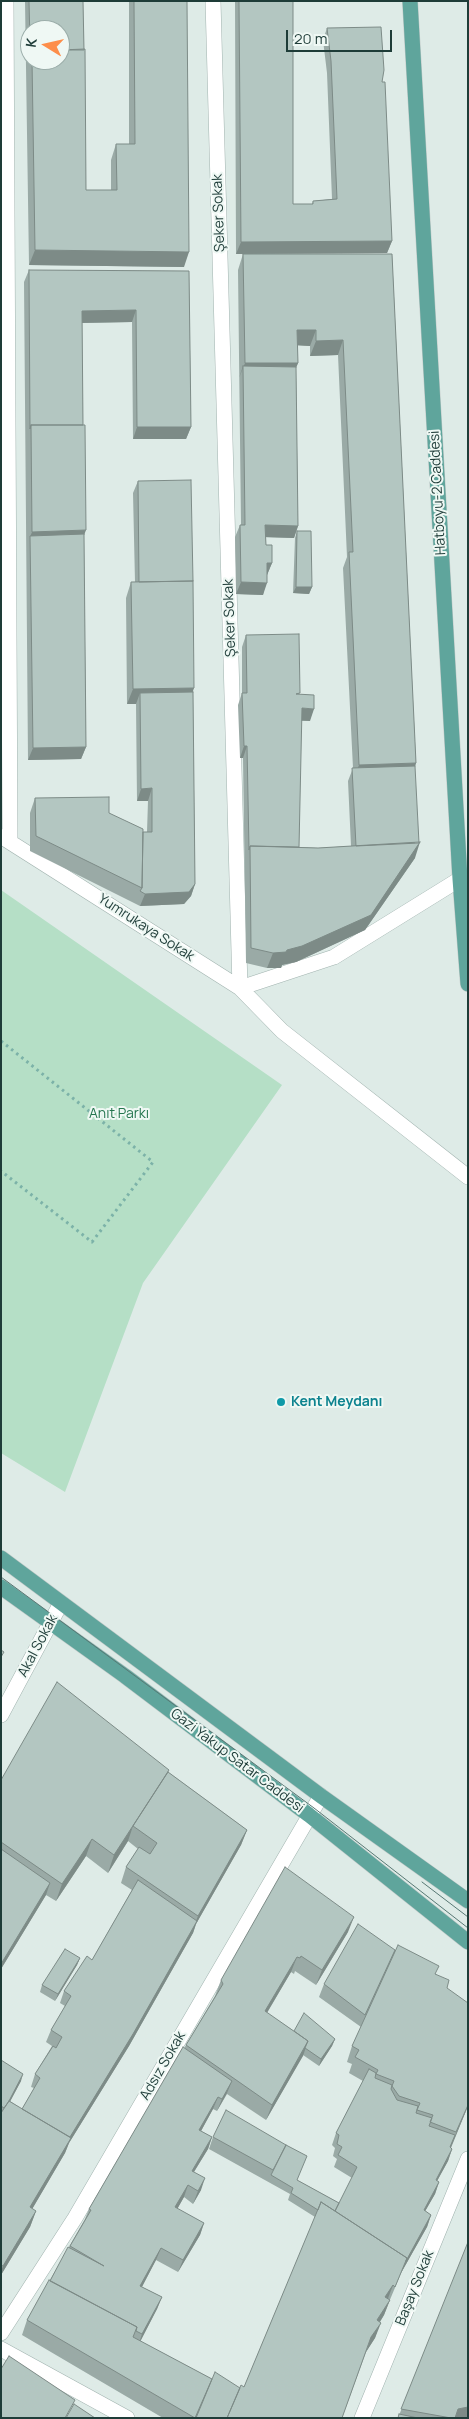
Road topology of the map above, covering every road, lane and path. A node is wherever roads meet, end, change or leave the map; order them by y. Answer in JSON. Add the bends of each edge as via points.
{"nodes":[{"id":1,"x":6,"y":1,"type":"edge"},
{"id":2,"x":213,"y":1,"type":"edge"},
{"id":3,"x":410,"y":1,"type":"edge"},
{"id":4,"x":6,"y":839,"type":"edge"},
{"id":5,"x":460,"y":879,"type":"junction"},
{"id":6,"x":468,"y":984,"type":"edge"},
{"id":7,"x":240,"y":988,"type":"junction"},
{"id":8,"x":1,"y":1041,"type":"edge"},
{"id":9,"x":1,"y":1171,"type":"edge"},
{"id":10,"x":468,"y":1177,"type":"edge"},
{"id":11,"x":1,"y":1558,"type":"edge"},
{"id":12,"x":1,"y":1588,"type":"edge"},
{"id":13,"x":61,"y":1603,"type":"junction"},
{"id":14,"x":51,"y":1623,"type":"junction"},
{"id":15,"x":1,"y":1715,"type":"edge"},
{"id":16,"x":321,"y":1796,"type":"junction"},
{"id":17,"x":309,"y":1816,"type":"junction"},
{"id":18,"x":468,"y":1901,"type":"edge"},
{"id":19,"x":468,"y":1942,"type":"edge"},
{"id":20,"x":468,"y":2158,"type":"edge"},
{"id":21,"x":1,"y":2334,"type":"edge"},
{"id":22,"x":1,"y":2350,"type":"edge"},
{"id":23,"x":128,"y":2418,"type":"edge"},
{"id":24,"x":362,"y":2418,"type":"edge"}],
"edges":[{"from":1,"to":4,"type":"street"},
{"from":2,"to":7,"type":"street","name":"Şeker Sokak"},
{"from":3,"to":5,"type":"main road","name":"Hatboyu-2 Caddesi"},
{"from":4,"to":7,"type":"street","name":"Yumrukaya Sokak"},
{"from":5,"to":6,"type":"main road","name":"Hatboyu-2 Caddesi"},
{"from":5,"to":7,"type":"street","via":[[334,957]]},
{"from":7,"to":10,"type":"street","name":"Yumrukaya Sokak","via":[[282,1031]]},
{"from":8,"to":9,"type":"path","via":[[153,1162],[92,1242]]},
{"from":11,"to":13,"type":"main road","name":"Gazi Yakup Satar Caddesi"},
{"from":12,"to":14,"type":"main road","name":"Gazi Yakup Satar Caddesi"},
{"from":13,"to":14,"type":"street","name":"Akal Sokak"},
{"from":13,"to":16,"type":"main road","name":"Gazi Yakup Satar Caddesi"},
{"from":14,"to":15,"type":"street","name":"Akal Sokak"},
{"from":14,"to":17,"type":"main road","name":"Gazi Yakup Satar Caddesi"},
{"from":16,"to":17,"type":"street","name":"Adsız Sokak"},
{"from":16,"to":18,"type":"main road","name":"Gazi Yakup Satar Caddesi"},
{"from":17,"to":19,"type":"main road","name":"Gazi Yakup Satar Caddesi"},
{"from":17,"to":21,"type":"street","name":"Adsız Sokak","via":[[75,2218]]},
{"from":20,"to":24,"type":"street","name":"Başay Sokak"},
{"from":22,"to":23,"type":"street"}]}
